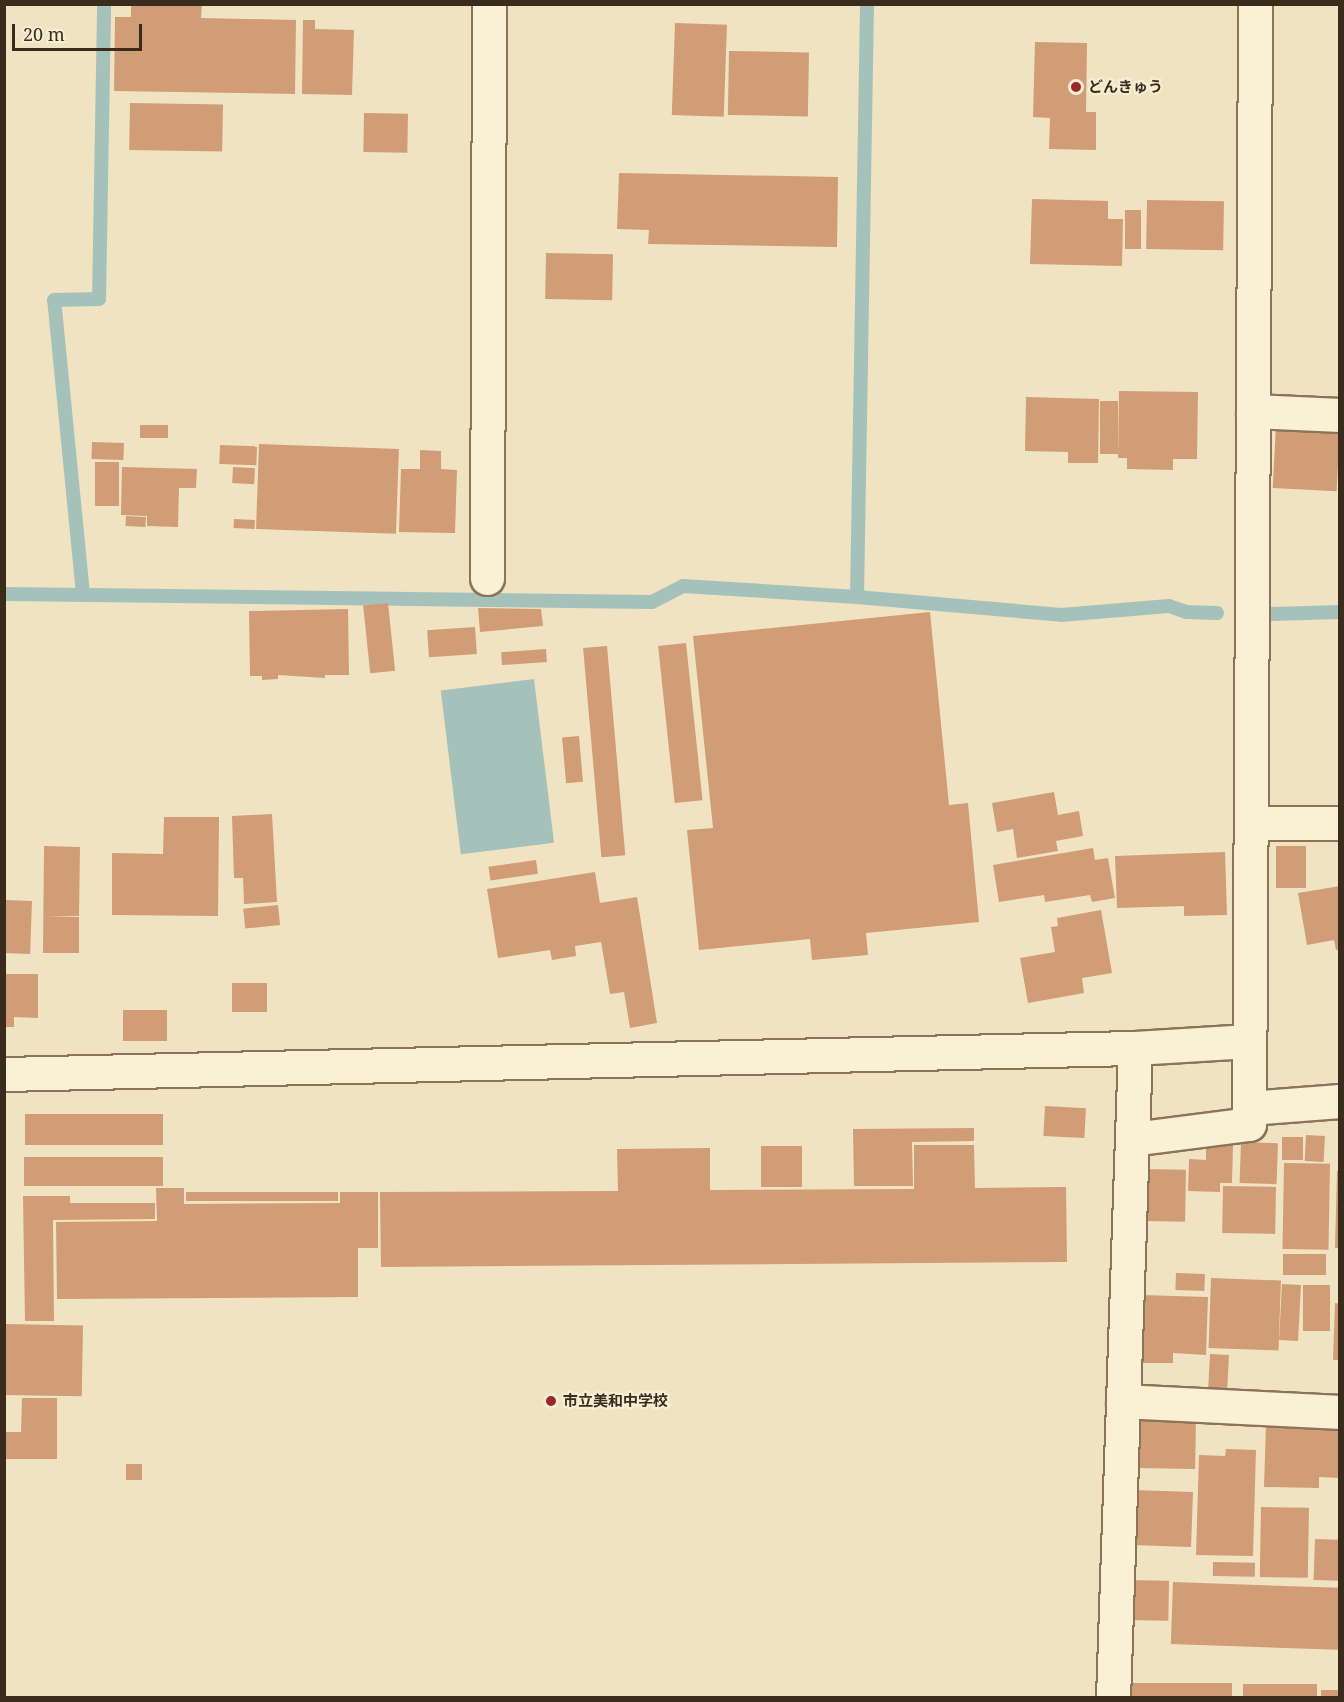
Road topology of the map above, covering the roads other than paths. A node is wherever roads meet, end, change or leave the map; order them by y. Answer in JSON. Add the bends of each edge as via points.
{"nodes":[{"id":1,"x":489,"y":4,"type":"edge"},
{"id":2,"x":1256,"y":4,"type":"edge"},
{"id":3,"x":1253,"y":411,"type":"junction"},
{"id":4,"x":1340,"y":415,"type":"edge"},
{"id":5,"x":487,"y":579,"type":"dead end"},
{"id":6,"x":1251,"y":823,"type":"junction"},
{"id":7,"x":1340,"y":823,"type":"edge"},
{"id":8,"x":1249,"y":1041,"type":"junction"},
{"id":9,"x":1135,"y":1048,"type":"junction"},
{"id":10,"x":4,"y":1074,"type":"edge"},
{"id":11,"x":1340,"y":1101,"type":"edge"},
{"id":12,"x":1249,"y":1108,"type":"junction"},
{"id":13,"x":1132,"y":1139,"type":"junction"},
{"id":14,"x":1123,"y":1401,"type":"junction"},
{"id":15,"x":1340,"y":1412,"type":"edge"},
{"id":16,"x":1113,"y":1698,"type":"edge"}],
"edges":[{"from":1,"to":5,"type":"street"},
{"from":2,"to":3,"type":"street"},
{"from":3,"to":4,"type":"street"},
{"from":3,"to":6,"type":"street"},
{"from":6,"to":7,"type":"street"},
{"from":6,"to":8,"type":"street"},
{"from":8,"to":9,"type":"street"},
{"from":8,"to":12,"type":"street"},
{"from":9,"to":10,"type":"street"},
{"from":9,"to":13,"type":"street"},
{"from":11,"to":12,"type":"street"},
{"from":12,"to":13,"type":"street","via":[[1249,1124]]},
{"from":13,"to":14,"type":"street"},
{"from":14,"to":15,"type":"street"},
{"from":14,"to":16,"type":"street"}]}
